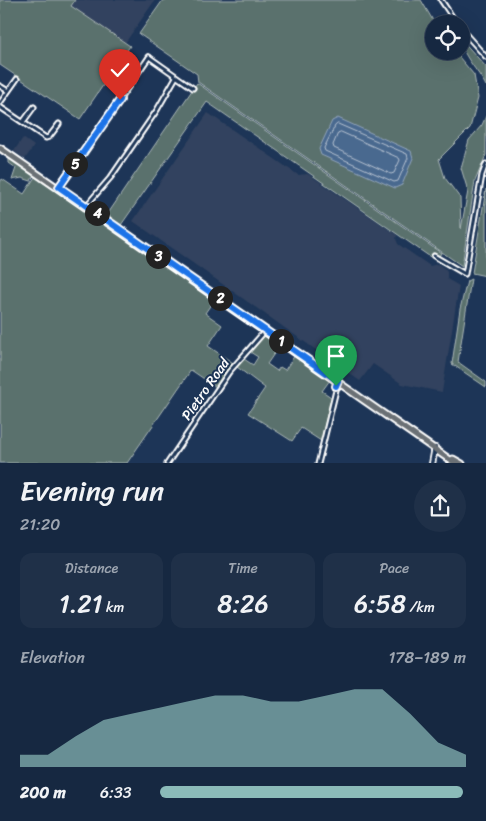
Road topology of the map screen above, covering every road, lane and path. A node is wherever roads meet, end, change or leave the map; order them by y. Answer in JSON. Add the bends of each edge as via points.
{"nodes":[{"id":1,"x":442,"y":0,"type":"edge"},
{"id":2,"x":451,"y":15,"type":"edge"},
{"id":3,"x":470,"y":39,"type":"edge"},
{"id":4,"x":474,"y":44,"type":"junction"},
{"id":5,"x":486,"y":53,"type":"edge"},
{"id":6,"x":486,"y":57,"type":"edge"},
{"id":7,"x":176,"y":77,"type":"junction"},
{"id":8,"x":17,"y":79,"type":"dead end"},
{"id":9,"x":0,"y":86,"type":"edge"},
{"id":10,"x":193,"y":88,"type":"dead end"},
{"id":11,"x":8,"y":91,"type":"junction"},
{"id":12,"x":0,"y":103,"type":"edge"},
{"id":13,"x":0,"y":107,"type":"edge"},
{"id":14,"x":34,"y":107,"type":"dead end"},
{"id":15,"x":23,"y":122,"type":"junction"},
{"id":16,"x":59,"y":124,"type":"dead end"},
{"id":17,"x":0,"y":148,"type":"edge"},
{"id":18,"x":486,"y":164,"type":"edge"},
{"id":19,"x":59,"y":187,"type":"junction"},
{"id":20,"x":86,"y":206,"type":"junction"},
{"id":21,"x":434,"y":256,"type":"dead end"},
{"id":22,"x":265,"y":330,"type":"junction"},
{"id":23,"x":338,"y":381,"type":"junction"},
{"id":24,"x":435,"y":448,"type":"junction"},
{"id":25,"x":448,"y":457,"type":"junction"},
{"id":26,"x":168,"y":463,"type":"edge"},
{"id":27,"x":318,"y":463,"type":"edge"},
{"id":28,"x":432,"y":463,"type":"edge"},
{"id":29,"x":455,"y":463,"type":"edge"},
{"id":30,"x":460,"y":463,"type":"edge"}],
"edges":[{"from":1,"to":2,"type":"street"},
{"from":3,"to":4,"type":"street"},
{"from":4,"to":5,"type":"street"},
{"from":4,"to":6,"type":"street"},
{"from":7,"to":10,"type":"street"},
{"from":7,"to":19,"type":"street","via":[[149,57]]},
{"from":7,"to":20,"type":"street","via":[[111,177]]},
{"from":8,"to":11,"type":"street"},
{"from":9,"to":11,"type":"street"},
{"from":11,"to":12,"type":"street"},
{"from":13,"to":15,"type":"street"},
{"from":14,"to":15,"type":"street"},
{"from":15,"to":16,"type":"street","via":[[48,138]]},
{"from":17,"to":19,"type":"main road"},
{"from":18,"to":21,"type":"street","via":[[465,274]]},
{"from":19,"to":20,"type":"main road"},
{"from":20,"to":22,"type":"main road"},
{"from":22,"to":23,"type":"main road"},
{"from":22,"to":26,"type":"street","name":"Pietro Road","via":[[230,372]]},
{"from":23,"to":24,"type":"main road"},
{"from":23,"to":27,"type":"street"},
{"from":24,"to":25,"type":"main road"},
{"from":24,"to":28,"type":"main road"},
{"from":25,"to":29,"type":"main road"},
{"from":25,"to":30,"type":"main road"}]}
